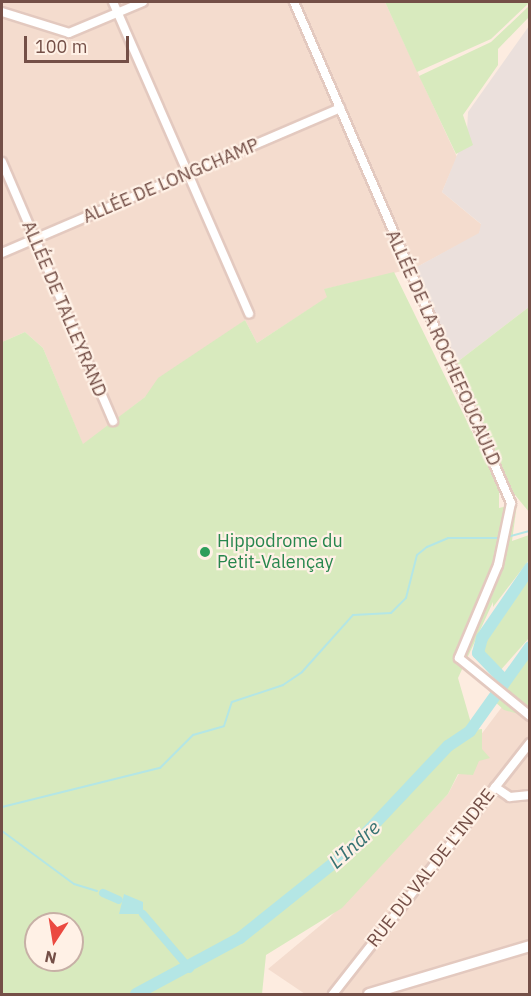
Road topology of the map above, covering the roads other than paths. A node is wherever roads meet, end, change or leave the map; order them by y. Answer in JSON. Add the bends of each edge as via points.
{"nodes":[{"id":1,"x":112,"y":2,"type":"edge"},
{"id":2,"x":143,"y":2,"type":"edge"},
{"id":3,"x":294,"y":2,"type":"edge"},
{"id":4,"x":2,"y":12,"type":"edge"},
{"id":5,"x":117,"y":12,"type":"junction"},
{"id":6,"x":340,"y":108,"type":"junction"},
{"id":7,"x":2,"y":162,"type":"edge"},
{"id":8,"x":186,"y":173,"type":"junction"},
{"id":9,"x":33,"y":240,"type":"junction"},
{"id":10,"x":2,"y":253,"type":"edge"},
{"id":11,"x":249,"y":314,"type":"dead end"},
{"id":12,"x":113,"y":421,"type":"dead end"},
{"id":13,"x":530,"y":716,"type":"edge"},
{"id":14,"x":530,"y":743,"type":"edge"},
{"id":15,"x":495,"y":787,"type":"junction"},
{"id":16,"x":530,"y":795,"type":"edge"},
{"id":17,"x":530,"y":946,"type":"edge"},
{"id":18,"x":333,"y":994,"type":"edge"},
{"id":19,"x":369,"y":994,"type":"edge"}],
"edges":[{"from":1,"to":5,"type":"street"},
{"from":2,"to":5,"type":"street"},
{"from":3,"to":6,"type":"street","name":"ALLÉE DE LA ROCHEFOUCAULD"},
{"from":4,"to":5,"type":"street","via":[[69,33]]},
{"from":5,"to":8,"type":"street"},
{"from":6,"to":8,"type":"street","name":"ALLÉE DE LONGCHAMP"},
{"from":6,"to":13,"type":"street","name":"ALLÉE DE LA ROCHEFOUCAULD","via":[[511,503],[504,535],[459,658]]},
{"from":7,"to":9,"type":"street","name":"ALLÉE DE TALLEYRAND"},
{"from":8,"to":9,"type":"street","name":"ALLÉE DE LONGCHAMP"},
{"from":8,"to":11,"type":"street"},
{"from":9,"to":10,"type":"street","name":"ALLÉE DE LONGCHAMP"},
{"from":9,"to":12,"type":"street","name":"ALLÉE DE TALLEYRAND"},
{"from":14,"to":15,"type":"street","name":"RUE DU VAL DE L'INDRE"},
{"from":15,"to":16,"type":"street","via":[[510,797]]},
{"from":15,"to":18,"type":"street","name":"RUE DU VAL DE L'INDRE"},
{"from":17,"to":19,"type":"street"}]}
